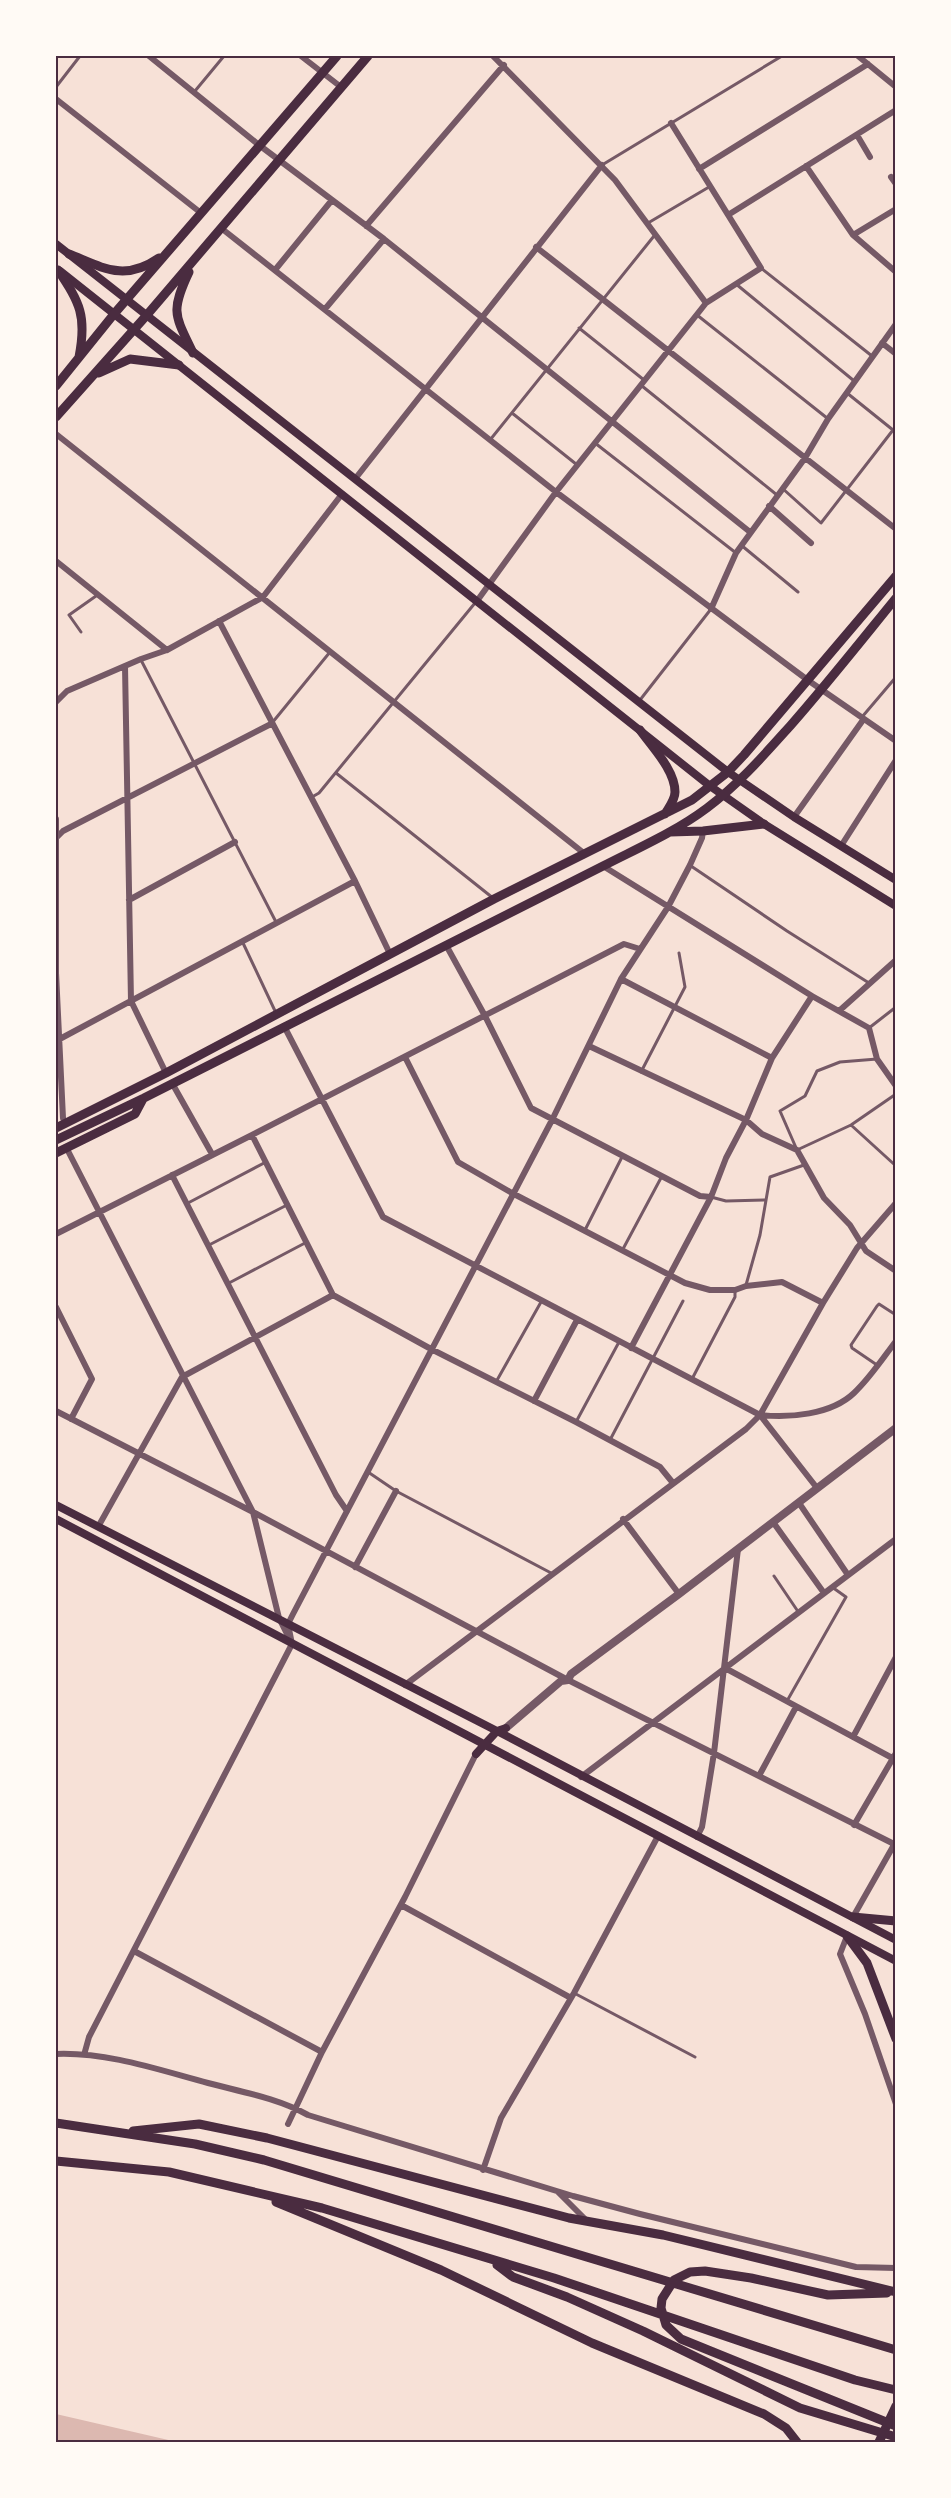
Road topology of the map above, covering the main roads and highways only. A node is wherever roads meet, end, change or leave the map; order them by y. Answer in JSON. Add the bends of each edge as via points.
{"nodes":[{"id":1,"x":337,"y":56,"type":"edge"},
{"id":2,"x":368,"y":56,"type":"edge"},
{"id":3,"x":56,"y":244,"type":"edge"},
{"id":4,"x":171,"y":250,"type":"junction"},
{"id":5,"x":69,"y":254,"type":"junction"},
{"id":6,"x":194,"y":259,"type":"junction"},
{"id":7,"x":56,"y":268,"type":"edge"},
{"id":8,"x":126,"y":300,"type":"junction"},
{"id":9,"x":114,"y":314,"type":"junction"},
{"id":10,"x":146,"y":316,"type":"junction"},
{"id":11,"x":134,"y":330,"type":"junction"},
{"id":12,"x":193,"y":353,"type":"junction"},
{"id":13,"x":79,"y":358,"type":"junction"},
{"id":14,"x":179,"y":365,"type":"junction"},
{"id":15,"x":91,"y":377,"type":"junction"},
{"id":16,"x":56,"y":386,"type":"edge"},
{"id":17,"x":56,"y":417,"type":"edge"},
{"id":18,"x":896,"y":576,"type":"edge"},
{"id":19,"x":896,"y":598,"type":"edge"},
{"id":20,"x":640,"y":730,"type":"junction"},
{"id":21,"x":728,"y":772,"type":"junction"},
{"id":22,"x":740,"y":780,"type":"junction"},
{"id":23,"x":710,"y":786,"type":"junction"},
{"id":24,"x":724,"y":795,"type":"junction"},
{"id":25,"x":665,"y":814,"type":"junction"},
{"id":26,"x":764,"y":824,"type":"junction"},
{"id":27,"x":670,"y":832,"type":"junction"},
{"id":28,"x":896,"y":880,"type":"edge"},
{"id":29,"x":896,"y":906,"type":"edge"},
{"id":30,"x":138,"y":1088,"type":"junction"},
{"id":31,"x":144,"y":1098,"type":"junction"},
{"id":32,"x":59,"y":1120,"type":"edge"},
{"id":33,"x":56,"y":1128,"type":"edge"},
{"id":34,"x":56,"y":1140,"type":"edge"},
{"id":35,"x":56,"y":1153,"type":"edge"},
{"id":36,"x":56,"y":1504,"type":"edge"},
{"id":37,"x":56,"y":1519,"type":"edge"},
{"id":38,"x":502,"y":1729,"type":"junction"},
{"id":39,"x":485,"y":1743,"type":"junction"},
{"id":40,"x":476,"y":1754,"type":"road end"},
{"id":41,"x":666,"y":1821,"type":"junction"},
{"id":42,"x":658,"y":1836,"type":"junction"},
{"id":43,"x":853,"y":1917,"type":"junction"},
{"id":44,"x":896,"y":1921,"type":"edge"},
{"id":45,"x":848,"y":1936,"type":"junction"},
{"id":46,"x":896,"y":1940,"type":"edge"},
{"id":47,"x":896,"y":1961,"type":"edge"},
{"id":48,"x":896,"y":2039,"type":"edge"},
{"id":49,"x":56,"y":2123,"type":"edge"},
{"id":50,"x":117,"y":2133,"type":"junction"},
{"id":51,"x":56,"y":2161,"type":"edge"},
{"id":52,"x":255,"y":2194,"type":"junction"},
{"id":53,"x":490,"y":2260,"type":"junction"},
{"id":54,"x":894,"y":2292,"type":"edge"},
{"id":55,"x":896,"y":2350,"type":"edge"},
{"id":56,"x":896,"y":2390,"type":"edge"},
{"id":57,"x":896,"y":2406,"type":"edge"},
{"id":58,"x":896,"y":2426,"type":"edge"},
{"id":59,"x":896,"y":2437,"type":"edge"},
{"id":60,"x":798,"y":2442,"type":"edge"},
{"id":61,"x":879,"y":2442,"type":"edge"}],
"edges":[{"from":1,"to":4,"type":"main road"},
{"from":2,"to":6,"type":"main road"},
{"from":3,"to":5,"type":"main road"},
{"from":4,"to":5,"type":"main road","via":[[143,268],[124,273]]},
{"from":4,"to":8,"type":"main road"},
{"from":5,"to":8,"type":"main road"},
{"from":6,"to":10,"type":"main road"},
{"from":6,"to":12,"type":"main road","via":[[176,303],[179,322]]},
{"from":7,"to":9,"type":"main road"},
{"from":7,"to":13,"type":"main road","via":[[74,296],[84,323]]},
{"from":8,"to":9,"type":"main road"},
{"from":8,"to":10,"type":"main road"},
{"from":9,"to":11,"type":"main road"},
{"from":9,"to":13,"type":"main road"},
{"from":10,"to":11,"type":"main road"},
{"from":10,"to":12,"type":"main road"},
{"from":11,"to":14,"type":"main road"},
{"from":11,"to":15,"type":"main road"},
{"from":12,"to":21,"type":"main road"},
{"from":13,"to":16,"type":"main road"},
{"from":14,"to":15,"type":"main road","via":[[130,359]]},
{"from":14,"to":20,"type":"main road"},
{"from":15,"to":17,"type":"main road"},
{"from":18,"to":21,"type":"main road"},
{"from":19,"to":22,"type":"main road","via":[[822,690]]},
{"from":20,"to":23,"type":"main road"},
{"from":20,"to":25,"type":"main road","via":[[670,774],[675,791]]},
{"from":21,"to":22,"type":"main road"},
{"from":21,"to":23,"type":"main road"},
{"from":22,"to":24,"type":"main road"},
{"from":22,"to":28,"type":"main road"},
{"from":23,"to":24,"type":"main road"},
{"from":23,"to":25,"type":"main road"},
{"from":24,"to":26,"type":"main road"},
{"from":24,"to":27,"type":"main road"},
{"from":25,"to":30,"type":"main road","via":[[494,899]]},
{"from":26,"to":27,"type":"main road"},
{"from":26,"to":29,"type":"main road"},
{"from":27,"to":31,"type":"main road"},
{"from":30,"to":32,"type":"main road","via":[[124,1088]]},
{"from":30,"to":33,"type":"main road"},
{"from":31,"to":34,"type":"main road"},
{"from":31,"to":35,"type":"main road","via":[[135,1114]]},
{"from":36,"to":38,"type":"main road","via":[[405,1684]]},
{"from":37,"to":39,"type":"main road"},
{"from":38,"to":39,"type":"main road"},
{"from":38,"to":41,"type":"main road","via":[[581,1777]]},
{"from":39,"to":40,"type":"main road"},
{"from":39,"to":42,"type":"main road"},
{"from":41,"to":42,"type":"main road"},
{"from":41,"to":43,"type":"main road"},
{"from":42,"to":45,"type":"main road"},
{"from":43,"to":44,"type":"main road"},
{"from":43,"to":46,"type":"main road"},
{"from":45,"to":47,"type":"main road"},
{"from":45,"to":48,"type":"main road","via":[[867,1963]]},
{"from":49,"to":50,"type":"main road"},
{"from":50,"to":54,"type":"main road","via":[[199,2124],[587,2221],[663,2235]]},
{"from":50,"to":55,"type":"main road","via":[[195,2144],[264,2160]]},
{"from":51,"to":52,"type":"main road","via":[[169,2172]]},
{"from":52,"to":53,"type":"main road","via":[[322,2208]]},
{"from":52,"to":60,"type":"main road","via":[[441,2270],[592,2343],[777,2420]]},
{"from":53,"to":56,"type":"main road"},
{"from":53,"to":59,"type":"main road","via":[[513,2277],[643,2331],[800,2409]]},
{"from":54,"to":58,"type":"main road","via":[[828,2295],[705,2271],[690,2272],[674,2280],[662,2299],[663,2317],[673,2334],[689,2343]]},
{"from":57,"to":61,"type":"main road"}]}
